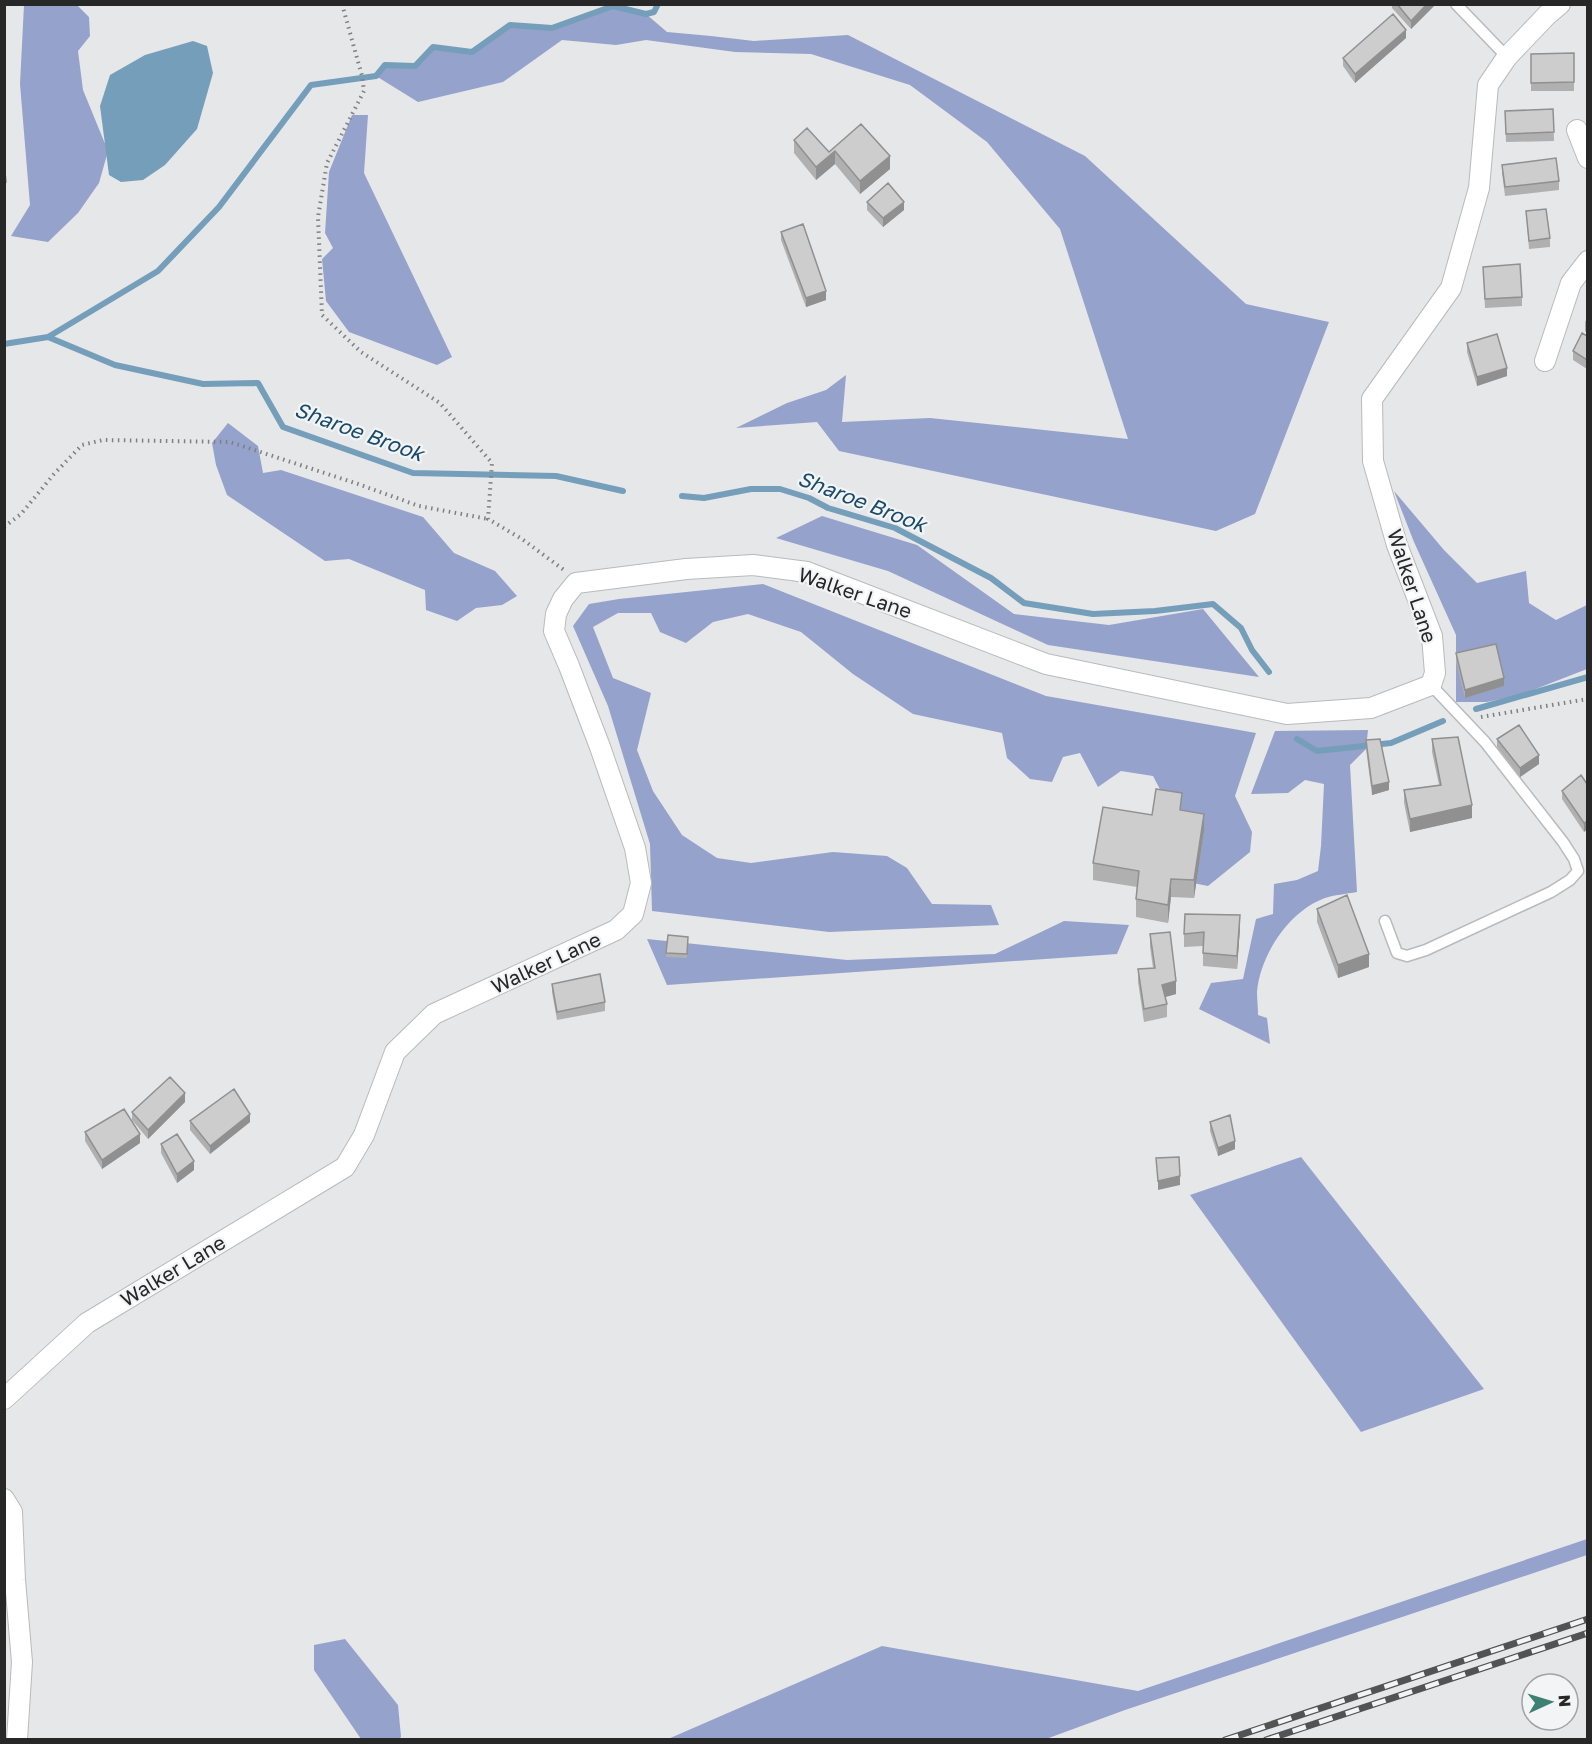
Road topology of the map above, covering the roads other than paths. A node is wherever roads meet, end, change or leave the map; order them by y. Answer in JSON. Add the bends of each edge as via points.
{"nodes":[{"id":1,"x":1456,"y":4,"type":"edge"},
{"id":2,"x":1560,"y":4,"type":"edge"},
{"id":3,"x":1507,"y":57,"type":"junction"},
{"id":4,"x":1577,"y":130,"type":"dead end"},
{"id":5,"x":1587,"y":158,"type":"edge"},
{"id":6,"x":1587,"y":261,"type":"edge"},
{"id":7,"x":1545,"y":361,"type":"dead end"},
{"id":8,"x":1431,"y":685,"type":"junction"},
{"id":9,"x":1385,"y":921,"type":"dead end"},
{"id":10,"x":4,"y":1399,"type":"edge"},
{"id":11,"x":4,"y":1499,"type":"edge"},
{"id":12,"x":17,"y":1740,"type":"edge"}],
"edges":[{"from":1,"to":3,"type":"lane"},
{"from":2,"to":3,"type":"street","name":"Walker Lane"},
{"from":3,"to":8,"type":"street","name":"Walker Lane","via":[[1488,85],[1479,188],[1451,288],[1372,399],[1372,461],[1397,545],[1432,636],[1436,673]]},
{"from":4,"to":5,"type":"street"},
{"from":6,"to":7,"type":"street","via":[[1571,283]]},
{"from":8,"to":9,"type":"lane","via":[[1485,742],[1549,824],[1578,871],[1551,892],[1407,956],[1397,953]]},
{"from":8,"to":10,"type":"street","name":"Walker Lane","via":[[1371,708],[1287,714],[1046,664],[807,572],[753,565],[576,583],[563,599],[554,630],[635,848],[641,883],[633,914],[615,930],[434,1014],[395,1052],[364,1135],[345,1167],[87,1323]]},
{"from":11,"to":12,"type":"street","via":[[12,1512],[22,1662]]}]}
